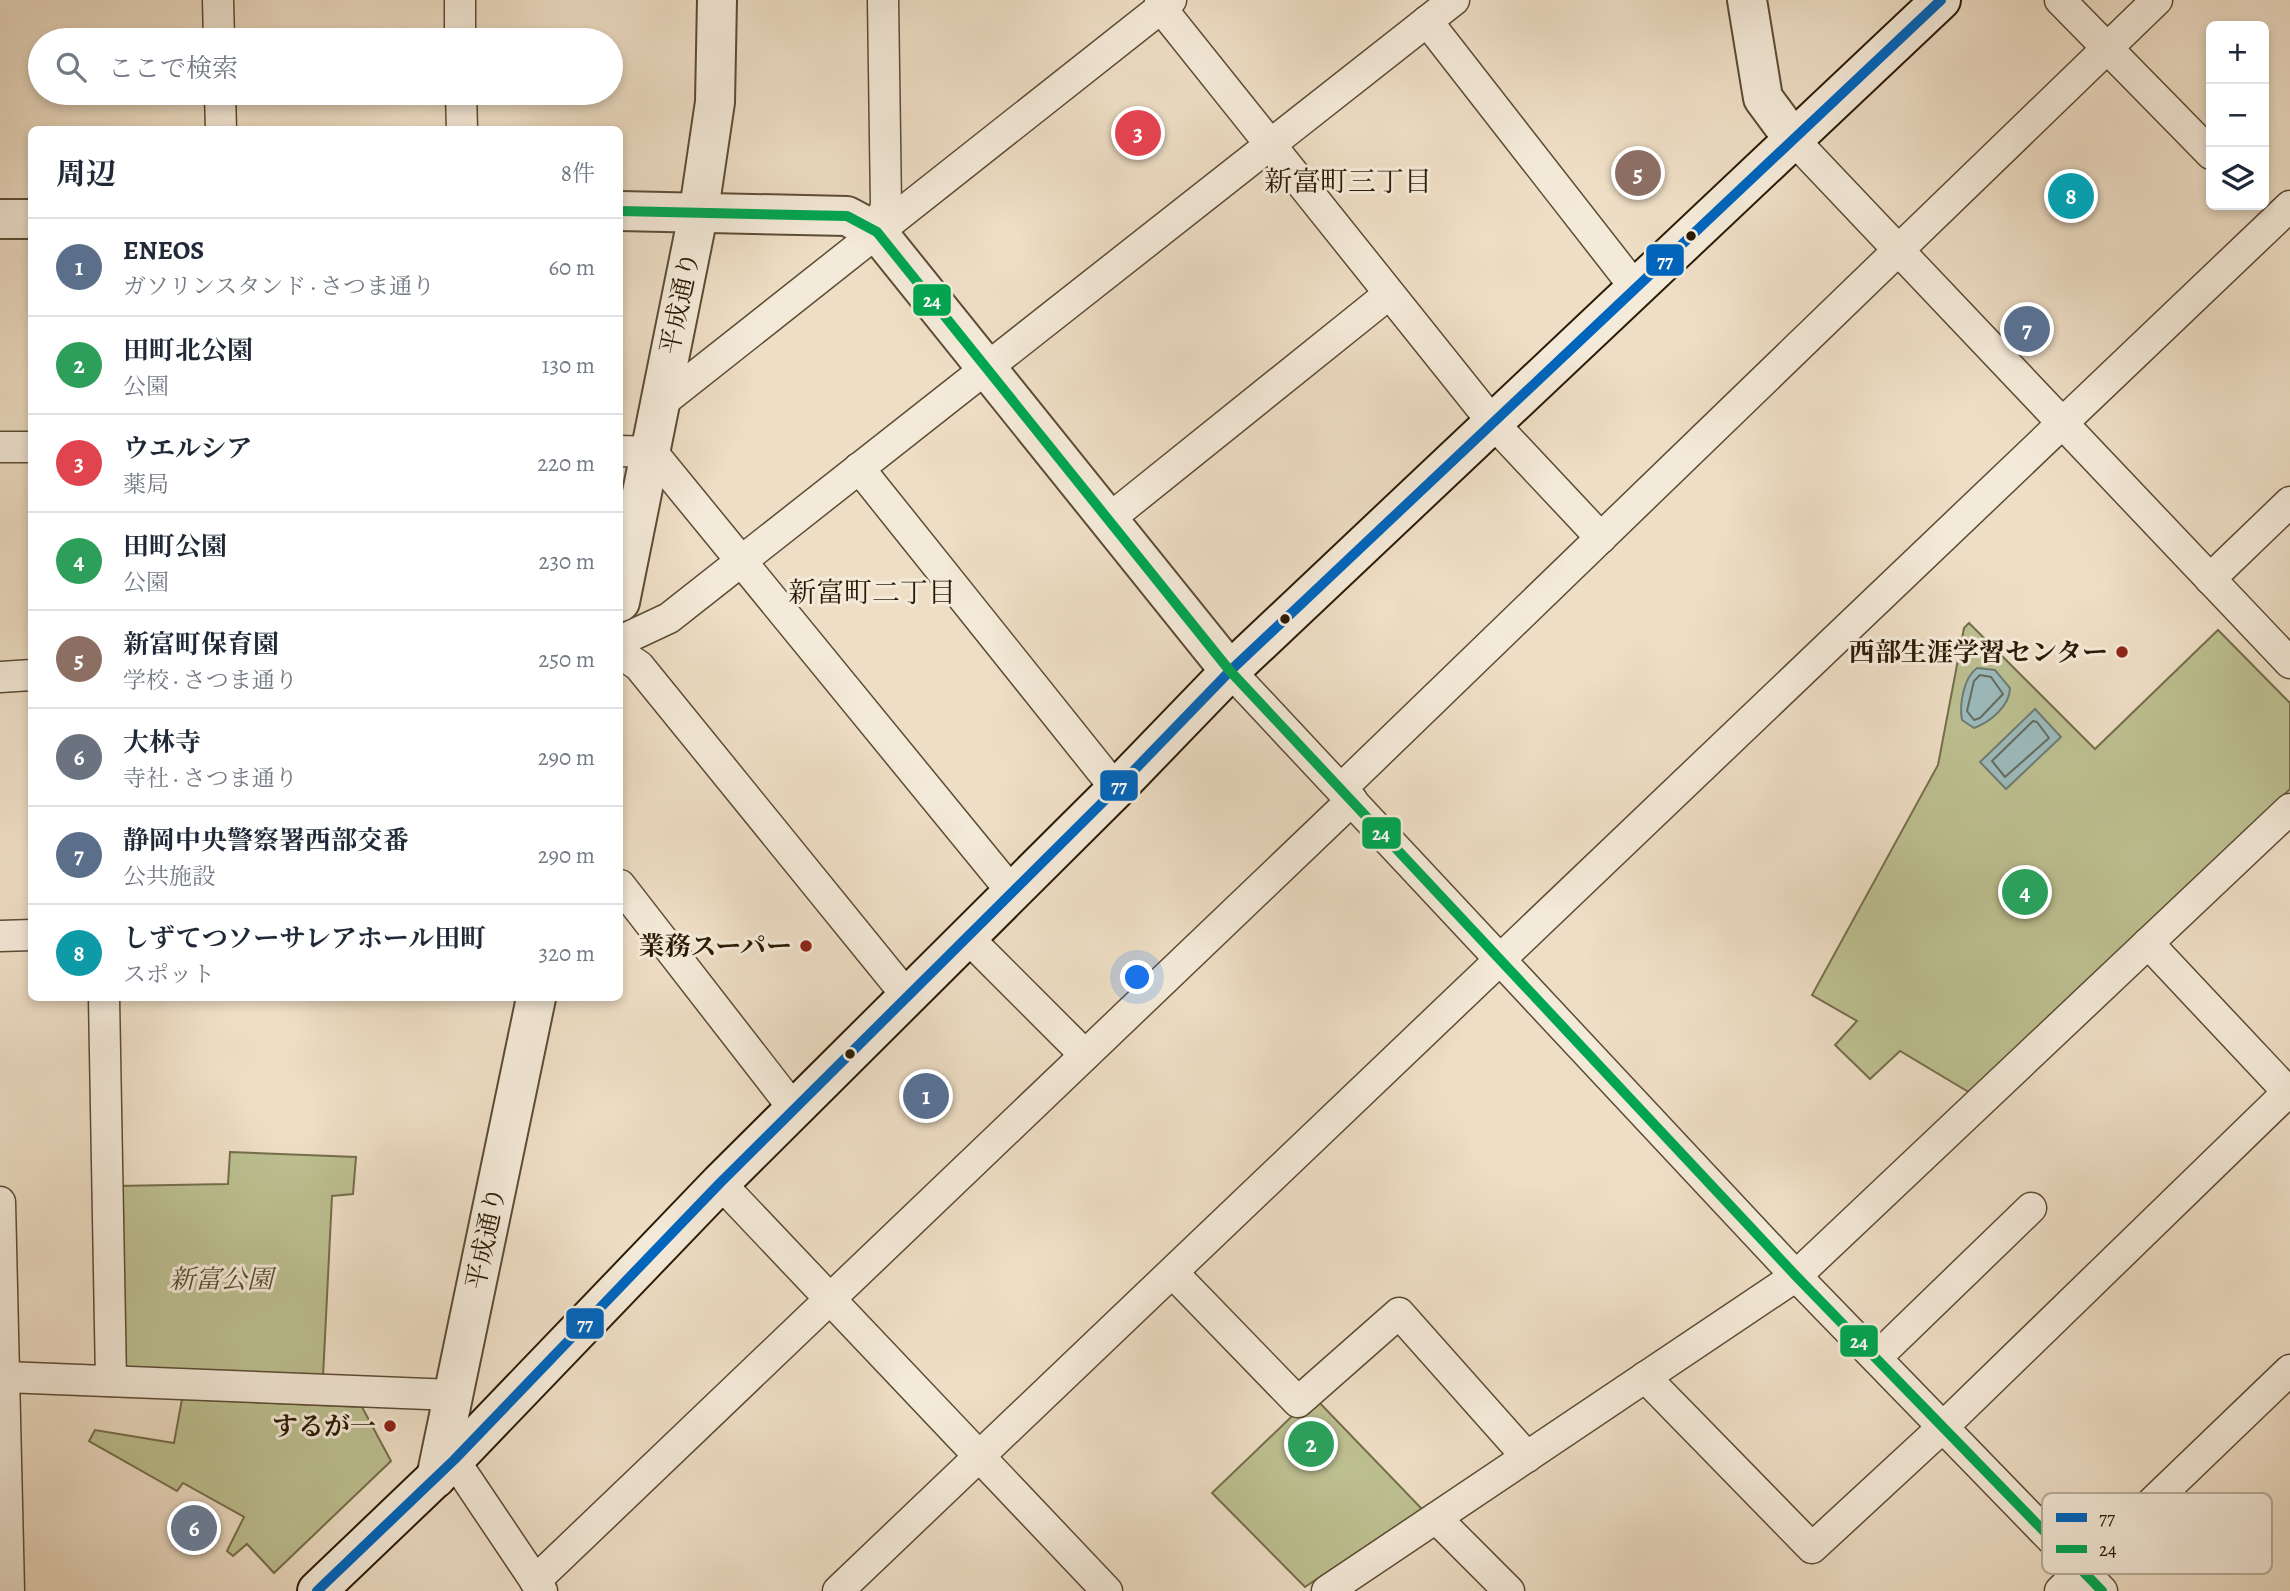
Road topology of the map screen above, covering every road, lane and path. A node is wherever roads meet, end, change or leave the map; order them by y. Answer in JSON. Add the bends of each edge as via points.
{"nodes":[{"id":1,"x":218,"y":0,"type":"edge"},
{"id":2,"x":460,"y":0,"type":"edge"},
{"id":3,"x":717,"y":0,"type":"edge"},
{"id":4,"x":883,"y":0,"type":"edge"},
{"id":5,"x":1454,"y":0,"type":"edge"},
{"id":6,"x":1747,"y":0,"type":"edge"},
{"id":7,"x":1941,"y":0,"type":"edge"},
{"id":8,"x":2060,"y":0,"type":"edge"},
{"id":9,"x":2157,"y":0,"type":"edge"},
{"id":10,"x":1164,"y":3,"type":"edge"},
{"id":11,"x":1427,"y":21,"type":"junction"},
{"id":12,"x":219,"y":28,"type":"edge"},
{"id":13,"x":460,"y":28,"type":"edge"},
{"id":14,"x":2107,"y":48,"type":"junction"},
{"id":15,"x":220,"y":105,"type":"edge"},
{"id":16,"x":461,"y":105,"type":"edge"},
{"id":17,"x":221,"y":126,"type":"edge"},
{"id":18,"x":462,"y":126,"type":"edge"},
{"id":19,"x":1794,"y":140,"type":"junction"},
{"id":20,"x":1270,"y":146,"type":"junction"},
{"id":21,"x":2206,"y":149,"type":"edge"},
{"id":22,"x":699,"y":210,"type":"junction"},
{"id":23,"x":623,"y":211,"type":"edge"},
{"id":24,"x":2279,"y":216,"type":"edge"},
{"id":25,"x":0,"y":219,"type":"edge"},
{"id":26,"x":28,"y":219,"type":"edge"},
{"id":27,"x":877,"y":232,"type":"junction"},
{"id":28,"x":1898,"y":251,"type":"junction"},
{"id":29,"x":1637,"y":289,"type":"junction"},
{"id":30,"x":1389,"y":294,"type":"junction"},
{"id":31,"x":987,"y":368,"type":"junction"},
{"id":32,"x":660,"y":404,"type":"junction"},
{"id":33,"x":1494,"y":424,"type":"junction"},
{"id":34,"x":2061,"y":424,"type":"junction"},
{"id":35,"x":0,"y":447,"type":"edge"},
{"id":36,"x":28,"y":447,"type":"edge"},
{"id":37,"x":636,"y":452,"type":"edge"},
{"id":38,"x":859,"y":468,"type":"junction"},
{"id":39,"x":2290,"y":502,"type":"edge"},
{"id":40,"x":1109,"y":519,"type":"junction"},
{"id":41,"x":1601,"y":538,"type":"junction"},
{"id":42,"x":743,"y":559,"type":"junction"},
{"id":43,"x":623,"y":574,"type":"edge"},
{"id":44,"x":2210,"y":579,"type":"junction"},
{"id":45,"x":623,"y":640,"type":"edge"},
{"id":46,"x":623,"y":655,"type":"edge"},
{"id":47,"x":2290,"y":663,"type":"edge"},
{"id":48,"x":1230,"y":671,"type":"junction"},
{"id":49,"x":28,"y":675,"type":"edge"},
{"id":50,"x":0,"y":677,"type":"edge"},
{"id":51,"x":1116,"y":789,"type":"junction"},
{"id":52,"x":1346,"y":795,"type":"junction"},
{"id":53,"x":2290,"y":809,"type":"edge"},
{"id":54,"x":623,"y":889,"type":"edge"},
{"id":55,"x":1012,"y":892,"type":"junction"},
{"id":56,"x":28,"y":935,"type":"edge"},
{"id":57,"x":0,"y":936,"type":"edge"},
{"id":58,"x":967,"y":937,"type":"junction"},
{"id":59,"x":2148,"y":943,"type":"junction"},
{"id":60,"x":1499,"y":958,"type":"junction"},
{"id":61,"x":908,"y":997,"type":"junction"},
{"id":62,"x":104,"y":1001,"type":"edge"},
{"id":63,"x":535,"y":1001,"type":"edge"},
{"id":64,"x":1085,"y":1055,"type":"junction"},
{"id":65,"x":2289,"y":1091,"type":"edge"},
{"id":66,"x":794,"y":1110,"type":"junction"},
{"id":67,"x":720,"y":1182,"type":"junction"},
{"id":68,"x":0,"y":1202,"type":"edge"},
{"id":69,"x":2031,"y":1208,"type":"dead end"},
{"id":70,"x":0,"y":1216,"type":"edge"},
{"id":71,"x":1173,"y":1273,"type":"junction"},
{"id":72,"x":1796,"y":1276,"type":"junction"},
{"id":73,"x":831,"y":1297,"type":"junction"},
{"id":74,"x":1876,"y":1358,"type":"junction"},
{"id":75,"x":2290,"y":1370,"type":"edge"},
{"id":76,"x":1645,"y":1377,"type":"junction"},
{"id":77,"x":111,"y":1381,"type":"junction"},
{"id":78,"x":3,"y":1390,"type":"edge"},
{"id":79,"x":453,"y":1395,"type":"junction"},
{"id":80,"x":1944,"y":1426,"type":"junction"},
{"id":81,"x":979,"y":1456,"type":"junction"},
{"id":82,"x":1527,"y":1457,"type":"junction"},
{"id":83,"x":445,"y":1469,"type":"junction"},
{"id":84,"x":2175,"y":1493,"type":"edge"},
{"id":85,"x":1436,"y":1518,"type":"junction"},
{"id":86,"x":2042,"y":1529,"type":"edge"},
{"id":87,"x":2092,"y":1581,"type":"edge"},
{"id":88,"x":539,"y":1586,"type":"edge"},
{"id":89,"x":9,"y":1591,"type":"edge"},
{"id":90,"x":317,"y":1591,"type":"edge"},
{"id":91,"x":838,"y":1591,"type":"edge"},
{"id":92,"x":1107,"y":1591,"type":"edge"},
{"id":93,"x":1327,"y":1591,"type":"edge"},
{"id":94,"x":1509,"y":1591,"type":"edge"},
{"id":95,"x":2060,"y":1591,"type":"edge"}],
"edges":[{"from":1,"to":12,"type":"street"},
{"from":2,"to":13,"type":"street"},
{"from":3,"to":22,"type":"main road","name":"平成通り","via":[[715,102]]},
{"from":4,"to":27,"type":"street","via":[[886,206]]},
{"from":5,"to":11,"type":"street"},
{"from":6,"to":19,"type":"main road","via":[[1763,98]]},
{"from":7,"to":19,"type":"main road"},
{"from":8,"to":14,"type":"street"},
{"from":9,"to":14,"type":"street"},
{"from":10,"to":20,"type":"street"},
{"from":10,"to":27,"type":"street"},
{"from":11,"to":20,"type":"street"},
{"from":11,"to":29,"type":"street"},
{"from":14,"to":21,"type":"street"},
{"from":14,"to":28,"type":"street"},
{"from":15,"to":17,"type":"street"},
{"from":16,"to":18,"type":"street"},
{"from":19,"to":28,"type":"street"},
{"from":19,"to":29,"type":"main road"},
{"from":20,"to":30,"type":"street"},
{"from":20,"to":31,"type":"street"},
{"from":22,"to":23,"type":"main road"},
{"from":22,"to":27,"type":"main road","via":[[847,216]]},
{"from":22,"to":32,"type":"main road","name":"平成通り"},
{"from":24,"to":34,"type":"street"},
{"from":25,"to":26,"type":"main road"},
{"from":27,"to":31,"type":"main road"},
{"from":27,"to":32,"type":"street"},
{"from":28,"to":34,"type":"street"},
{"from":28,"to":41,"type":"street"},
{"from":29,"to":33,"type":"main road"},
{"from":30,"to":33,"type":"street"},
{"from":30,"to":40,"type":"street"},
{"from":31,"to":38,"type":"street"},
{"from":31,"to":40,"type":"main road"},
{"from":32,"to":37,"type":"main road","name":"平成通り"},
{"from":33,"to":41,"type":"street"},
{"from":33,"to":48,"type":"main road"},
{"from":34,"to":44,"type":"street"},
{"from":34,"to":60,"type":"street"},
{"from":35,"to":36,"type":"street"},
{"from":37,"to":42,"type":"street"},
{"from":37,"to":43,"type":"main road","name":"平成通り"},
{"from":38,"to":42,"type":"street"},
{"from":38,"to":51,"type":"street"},
{"from":39,"to":44,"type":"street"},
{"from":40,"to":48,"type":"main road"},
{"from":41,"to":52,"type":"street"},
{"from":42,"to":45,"type":"street","via":[[668,618]]},
{"from":42,"to":55,"type":"street"},
{"from":44,"to":47,"type":"street"},
{"from":46,"to":61,"type":"street","via":[[639,666]]},
{"from":48,"to":51,"type":"main road"},
{"from":48,"to":52,"type":"street"},
{"from":49,"to":50,"type":"street"},
{"from":51,"to":55,"type":"main road"},
{"from":52,"to":60,"type":"street"},
{"from":52,"to":64,"type":"street"},
{"from":53,"to":59,"type":"street"},
{"from":54,"to":66,"type":"street"},
{"from":55,"to":58,"type":"main road"},
{"from":56,"to":57,"type":"street"},
{"from":58,"to":61,"type":"main road"},
{"from":58,"to":64,"type":"street"},
{"from":59,"to":65,"type":"street"},
{"from":59,"to":72,"type":"street"},
{"from":60,"to":71,"type":"street"},
{"from":60,"to":72,"type":"street"},
{"from":61,"to":66,"type":"main road"},
{"from":62,"to":77,"type":"street"},
{"from":63,"to":79,"type":"main road","name":"平成通り"},
{"from":64,"to":73,"type":"street"},
{"from":65,"to":80,"type":"street"},
{"from":66,"to":67,"type":"main road"},
{"from":67,"to":73,"type":"street"},
{"from":67,"to":83,"type":"main road"},
{"from":68,"to":70,"type":"street"},
{"from":69,"to":74,"type":"street"},
{"from":70,"to":78,"type":"street"},
{"from":71,"to":81,"type":"street"},
{"from":71,"to":82,"type":"street","via":[[1298,1402],[1399,1314]]},
{"from":72,"to":74,"type":"street"},
{"from":72,"to":76,"type":"street"},
{"from":73,"to":81,"type":"street"},
{"from":73,"to":88,"type":"street"},
{"from":74,"to":80,"type":"street"},
{"from":75,"to":84,"type":"street"},
{"from":76,"to":80,"type":"street","via":[[1812,1548]]},
{"from":76,"to":82,"type":"street"},
{"from":77,"to":78,"type":"street"},
{"from":77,"to":79,"type":"street"},
{"from":78,"to":89,"type":"street"},
{"from":79,"to":83,"type":"main road","name":"平成通り"},
{"from":80,"to":86,"type":"street"},
{"from":81,"to":91,"type":"street"},
{"from":81,"to":92,"type":"street"},
{"from":82,"to":85,"type":"street"},
{"from":83,"to":88,"type":"street"},
{"from":83,"to":90,"type":"main road"},
{"from":85,"to":93,"type":"street"},
{"from":85,"to":94,"type":"street"},
{"from":87,"to":95,"type":"street"}]}
